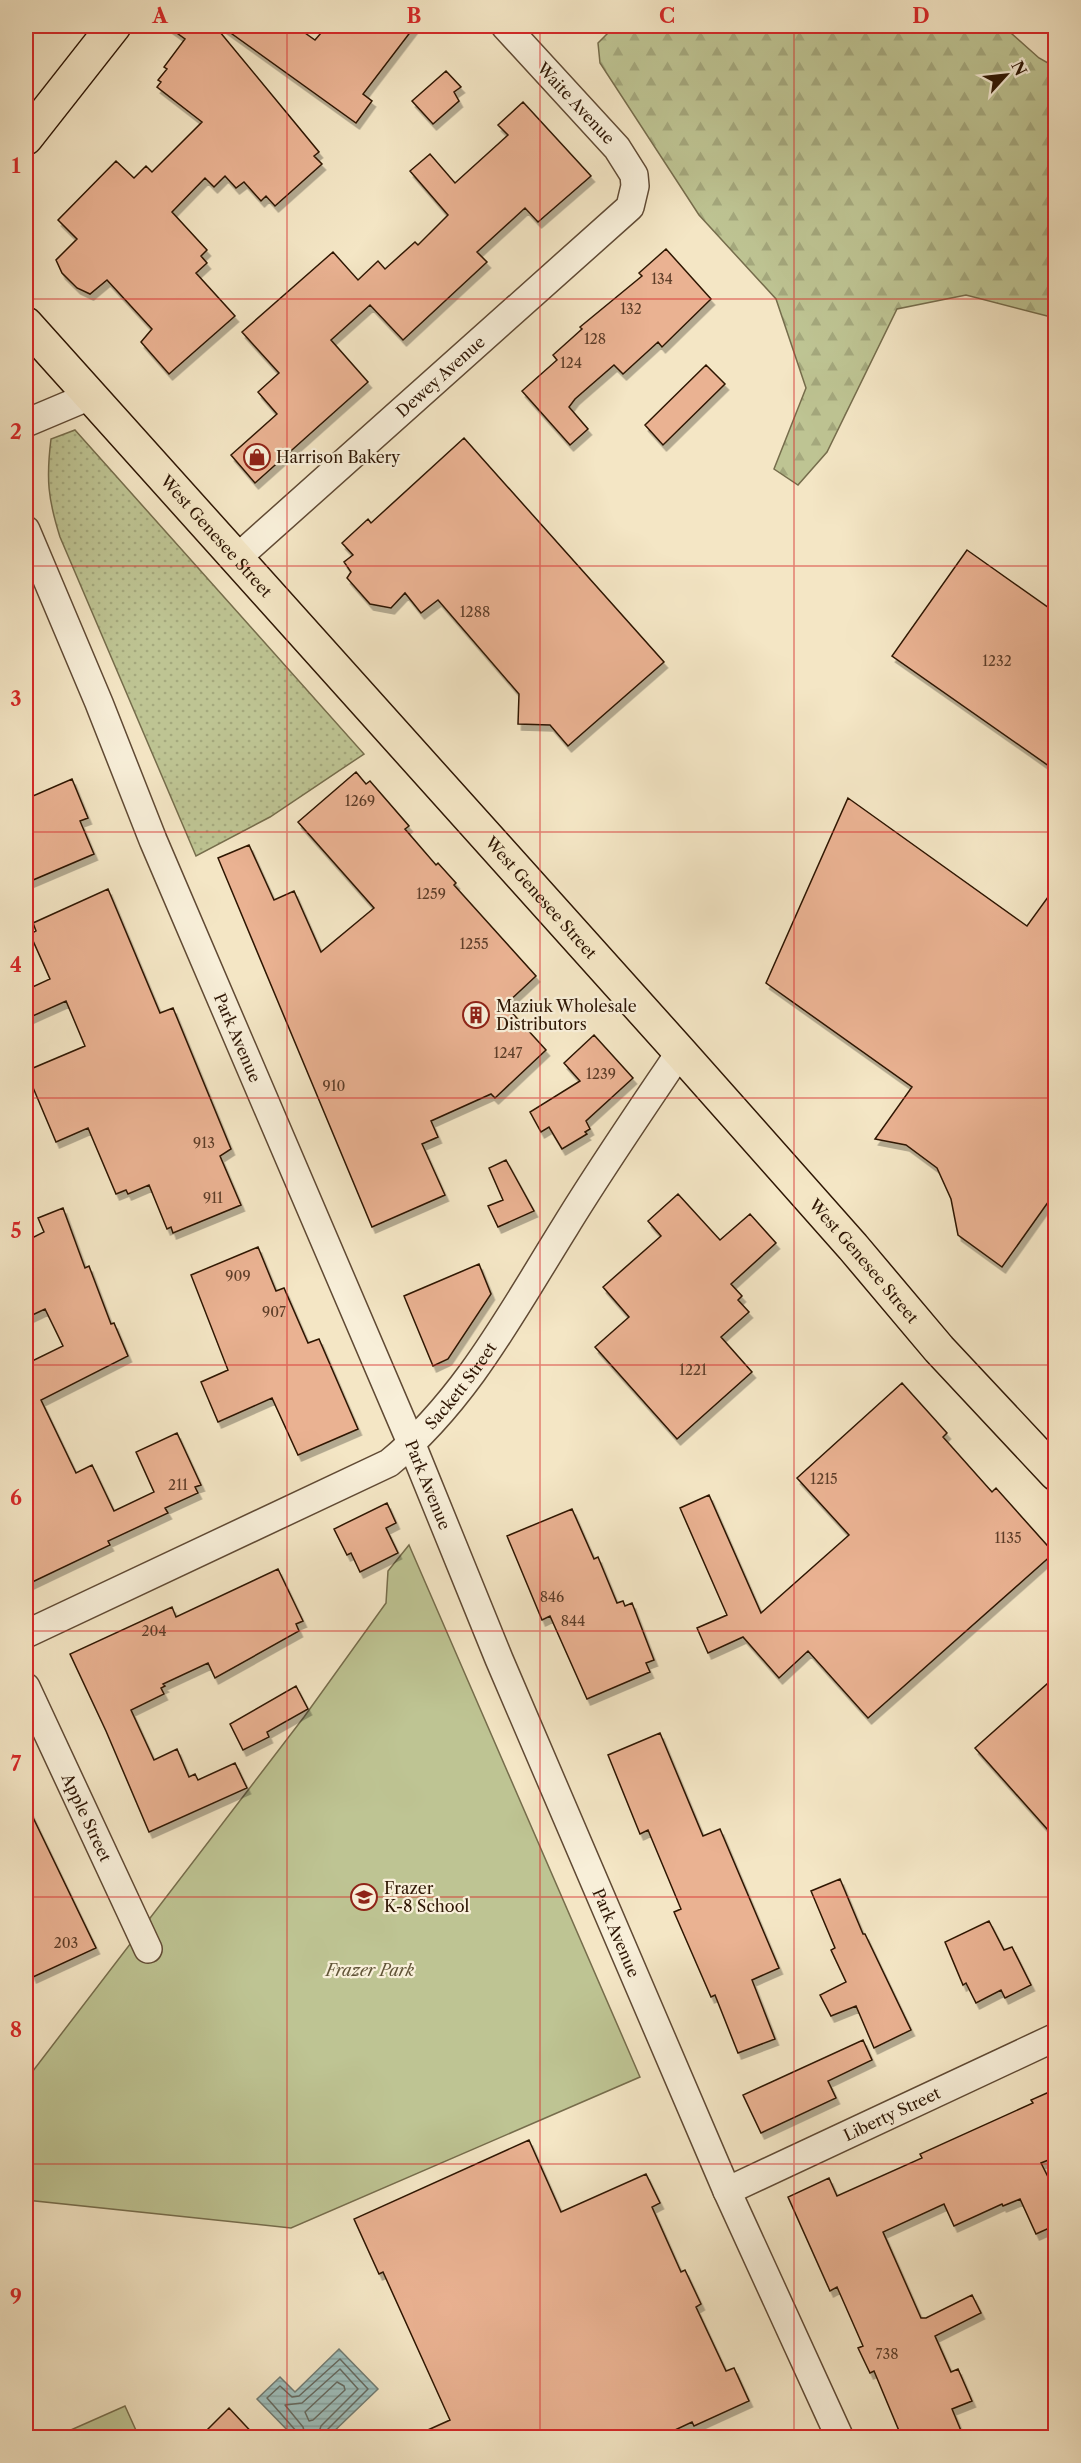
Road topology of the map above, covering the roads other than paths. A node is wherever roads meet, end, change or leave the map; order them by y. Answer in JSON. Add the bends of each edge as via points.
{"nodes":[{"id":1,"x":114,"y":26,"type":"edge"},
{"id":2,"x":505,"y":26,"type":"edge"},
{"id":3,"x":26,"y":138,"type":"edge"},
{"id":4,"x":635,"y":186,"type":"joint"},
{"id":5,"x":26,"y":324,"type":"edge"},
{"id":6,"x":90,"y":396,"type":"junction"},
{"id":7,"x":26,"y":423,"type":"edge"},
{"id":8,"x":26,"y":530,"type":"edge"},
{"id":9,"x":237,"y":559,"type":"junction"},
{"id":10,"x":680,"y":1052,"type":"junction"},
{"id":11,"x":411,"y":1445,"type":"junction"},
{"id":12,"x":1054,"y":1467,"type":"edge"},
{"id":13,"x":26,"y":1634,"type":"edge"},
{"id":14,"x":26,"y":1687,"type":"edge"},
{"id":15,"x":148,"y":1949,"type":"dead end"},
{"id":16,"x":1056,"y":2037,"type":"edge"},
{"id":17,"x":727,"y":2191,"type":"junction"},
{"id":18,"x":840,"y":2438,"type":"edge"}],
"edges":[{"from":1,"to":3,"type":"main road"},
{"from":2,"to":4,"type":"street","name":"Waite Avenue","via":[[617,148],[634,175]]},
{"from":4,"to":9,"type":"street","name":"Dewey Avenue","via":[[630,207]]},
{"from":5,"to":6,"type":"main road","name":"West Genesee Street"},
{"from":6,"to":7,"type":"street"},
{"from":6,"to":9,"type":"main road","name":"West Genesee Street"},
{"from":8,"to":11,"type":"street","name":"Park Avenue","via":[[157,851]]},
{"from":9,"to":10,"type":"main road","name":"West Genesee Street"},
{"from":10,"to":11,"type":"street","name":"Sackett Street","via":[[493,1342],[446,1409]]},
{"from":10,"to":12,"type":"main road","name":"West Genesee Street","via":[[939,1349]]},
{"from":11,"to":13,"type":"street","name":"Sackett Street","via":[[389,1463]]},
{"from":11,"to":17,"type":"street","name":"Park Avenue"},
{"from":14,"to":15,"type":"street","name":"Apple Street"},
{"from":16,"to":17,"type":"street","name":"Liberty Street"},
{"from":17,"to":18,"type":"street","name":"Park Avenue"}]}
